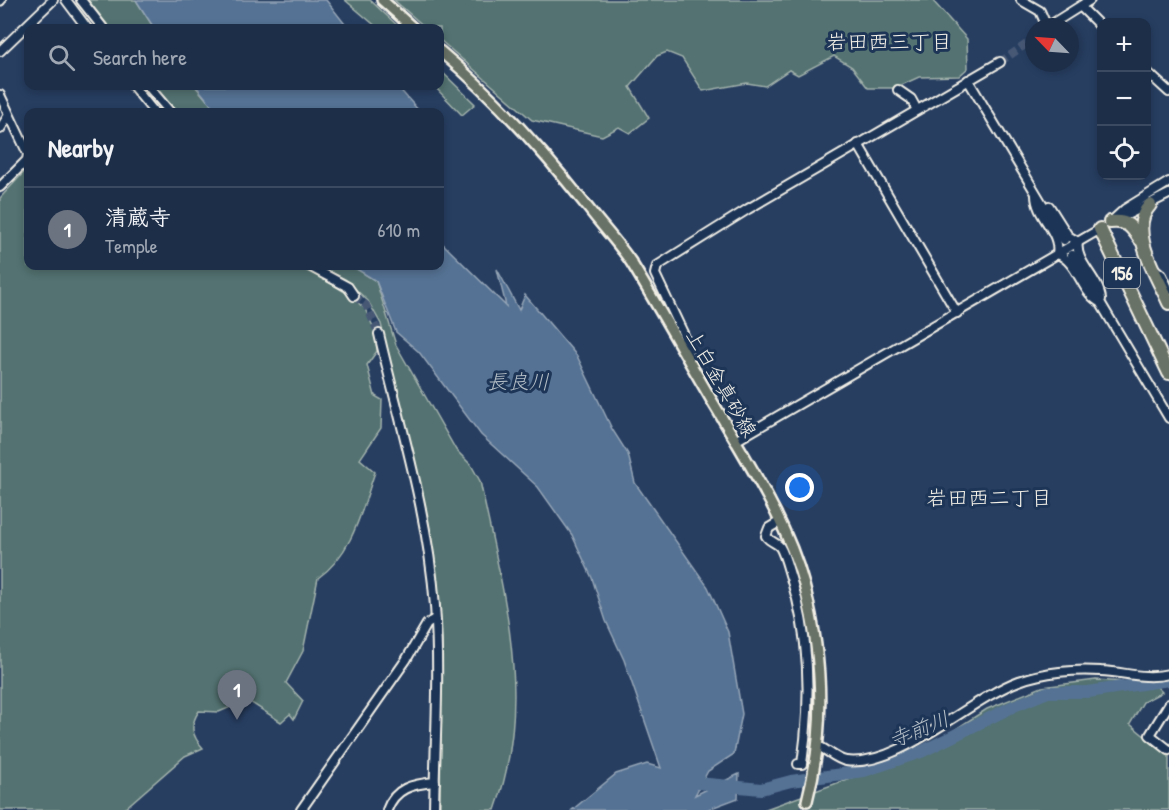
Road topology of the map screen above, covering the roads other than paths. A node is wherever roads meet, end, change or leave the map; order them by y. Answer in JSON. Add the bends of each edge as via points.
{"nodes":[{"id":1,"x":66,"y":0,"type":"edge"},
{"id":2,"x":81,"y":0,"type":"edge"},
{"id":3,"x":382,"y":0,"type":"edge"},
{"id":4,"x":1021,"y":0,"type":"edge"},
{"id":5,"x":1090,"y":0,"type":"edge"},
{"id":6,"x":49,"y":1,"type":"edge"},
{"id":7,"x":1081,"y":7,"type":"junction"},
{"id":8,"x":26,"y":24,"type":"edge"},
{"id":9,"x":84,"y":24,"type":"edge"},
{"id":10,"x":100,"y":24,"type":"edge"},
{"id":11,"x":409,"y":24,"type":"edge"},
{"id":12,"x":1097,"y":24,"type":"edge"},
{"id":13,"x":24,"y":27,"type":"edge"},
{"id":14,"x":0,"y":51,"type":"edge"},
{"id":15,"x":444,"y":55,"type":"edge"},
{"id":16,"x":1000,"y":62,"type":"tunnel mouth"},
{"id":17,"x":1148,"y":72,"type":"edge"},
{"id":18,"x":968,"y":80,"type":"junction"},
{"id":19,"x":136,"y":90,"type":"edge"},
{"id":20,"x":151,"y":90,"type":"edge"},
{"id":21,"x":898,"y":90,"type":"dead end"},
{"id":22,"x":1169,"y":92,"type":"edge"},
{"id":23,"x":0,"y":95,"type":"edge"},
{"id":24,"x":151,"y":108,"type":"edge"},
{"id":25,"x":167,"y":108,"type":"edge"},
{"id":26,"x":917,"y":110,"type":"junction"},
{"id":27,"x":9,"y":115,"type":"junction"},
{"id":28,"x":0,"y":129,"type":"edge"},
{"id":29,"x":858,"y":144,"type":"junction"},
{"id":30,"x":24,"y":146,"type":"edge"},
{"id":31,"x":24,"y":163,"type":"edge"},
{"id":32,"x":1169,"y":182,"type":"edge"},
{"id":33,"x":0,"y":187,"type":"edge"},
{"id":34,"x":1036,"y":193,"type":"junction"},
{"id":35,"x":1169,"y":194,"type":"edge"},
{"id":36,"x":1150,"y":206,"type":"junction"},
{"id":37,"x":1105,"y":226,"type":"junction"},
{"id":38,"x":1064,"y":240,"type":"dead end"},
{"id":39,"x":1078,"y":242,"type":"junction"},
{"id":40,"x":1143,"y":243,"type":"junction"},
{"id":41,"x":1057,"y":254,"type":"junction"},
{"id":42,"x":1072,"y":255,"type":"dead end"},
{"id":43,"x":1154,"y":268,"type":"junction"},
{"id":44,"x":316,"y":270,"type":"edge"},
{"id":45,"x":1169,"y":290,"type":"edge"},
{"id":46,"x":354,"y":296,"type":"tunnel mouth"},
{"id":47,"x":1101,"y":303,"type":"junction"},
{"id":48,"x":1169,"y":303,"type":"edge"},
{"id":49,"x":957,"y":313,"type":"junction"},
{"id":50,"x":379,"y":334,"type":"tunnel mouth"},
{"id":51,"x":690,"y":365,"type":"junction"},
{"id":52,"x":1169,"y":373,"type":"edge"},
{"id":53,"x":1169,"y":418,"type":"edge"},
{"id":54,"x":735,"y":441,"type":"junction"},
{"id":55,"x":779,"y":522,"type":"junction"},
{"id":56,"x":435,"y":619,"type":"junction"},
{"id":57,"x":1169,"y":674,"type":"edge"},
{"id":58,"x":1169,"y":704,"type":"edge"},
{"id":59,"x":822,"y":748,"type":"dead end"},
{"id":60,"x":1169,"y":750,"type":"edge"},
{"id":61,"x":798,"y":764,"type":"dead end"},
{"id":62,"x":435,"y":782,"type":"junction"},
{"id":63,"x":808,"y":797,"type":"tunnel mouth"},
{"id":64,"x":301,"y":810,"type":"edge"},
{"id":65,"x":387,"y":810,"type":"edge"},
{"id":66,"x":435,"y":810,"type":"edge"}],
"edges":[{"from":1,"to":9,"type":"street"},
{"from":2,"to":10,"type":"street"},
{"from":3,"to":11,"type":"main road"},
{"from":4,"to":7,"type":"street","via":[[1040,11],[1047,27]]},
{"from":5,"to":7,"type":"street"},
{"from":6,"to":8,"type":"street"},
{"from":7,"to":12,"type":"street"},
{"from":13,"to":14,"type":"street"},
{"from":15,"to":51,"type":"main road","name":"上白金真砂線","via":[[548,158],[629,260]]},
{"from":16,"to":18,"type":"street"},
{"from":17,"to":22,"type":"street"},
{"from":18,"to":26,"type":"street"},
{"from":18,"to":34,"type":"street"},
{"from":19,"to":24,"type":"street"},
{"from":20,"to":25,"type":"street"},
{"from":21,"to":26,"type":"street","via":[[911,99]]},
{"from":23,"to":27,"type":"street"},
{"from":26,"to":29,"type":"street"},
{"from":27,"to":28,"type":"street"},
{"from":27,"to":30,"type":"street"},
{"from":29,"to":49,"type":"street"},
{"from":29,"to":51,"type":"street","via":[[657,266],[655,274],[684,335]]},
{"from":31,"to":33,"type":"street"},
{"from":32,"to":37,"type":"street"},
{"from":34,"to":38,"type":"street"},
{"from":34,"to":39,"type":"street","via":[[1045,200],[1068,236]]},
{"from":34,"to":41,"type":"street","via":[[1037,206],[1057,241]]},
{"from":35,"to":36,"type":"street"},
{"from":36,"to":37,"type":"street"},
{"from":36,"to":40,"type":"highway","number":"156","via":[[1139,226]]},
{"from":37,"to":39,"type":"street"},
{"from":37,"to":40,"type":"highway","via":[[1122,220]]},
{"from":37,"to":52,"type":"highway","number":"156"},
{"from":39,"to":41,"type":"street"},
{"from":39,"to":47,"type":"street","via":[[1077,250],[1099,289]]},
{"from":40,"to":43,"type":"highway","number":"156"},
{"from":41,"to":47,"type":"street","via":[[1068,259],[1090,295]]},
{"from":41,"to":49,"type":"street"},
{"from":42,"to":47,"type":"street"},
{"from":43,"to":45,"type":"street","via":[[1162,274]]},
{"from":43,"to":48,"type":"highway","number":"156"},
{"from":44,"to":46,"type":"street","via":[[348,287]]},
{"from":47,"to":53,"type":"street"},
{"from":49,"to":54,"type":"street"},
{"from":50,"to":56,"type":"street","via":[[419,497]]},
{"from":51,"to":54,"type":"main road","name":"上白金真砂線"},
{"from":54,"to":55,"type":"main road","name":"上白金真砂線"},
{"from":55,"to":61,"type":"street","via":[[769,528],[766,536],[779,546],[789,572],[808,646],[809,743],[802,764]]},
{"from":55,"to":63,"type":"main road","name":"上白金真砂線","via":[[804,586],[821,676],[820,723]]},
{"from":56,"to":62,"type":"street"},
{"from":56,"to":64,"type":"street","via":[[427,624]]},
{"from":57,"to":59,"type":"street","via":[[1143,677],[1072,670],[1045,675],[1019,681],[901,748],[874,758],[846,761]]},
{"from":58,"to":60,"type":"street","via":[[1150,735]]},
{"from":62,"to":65,"type":"street","via":[[409,785],[398,792]]},
{"from":62,"to":66,"type":"street"}]}
